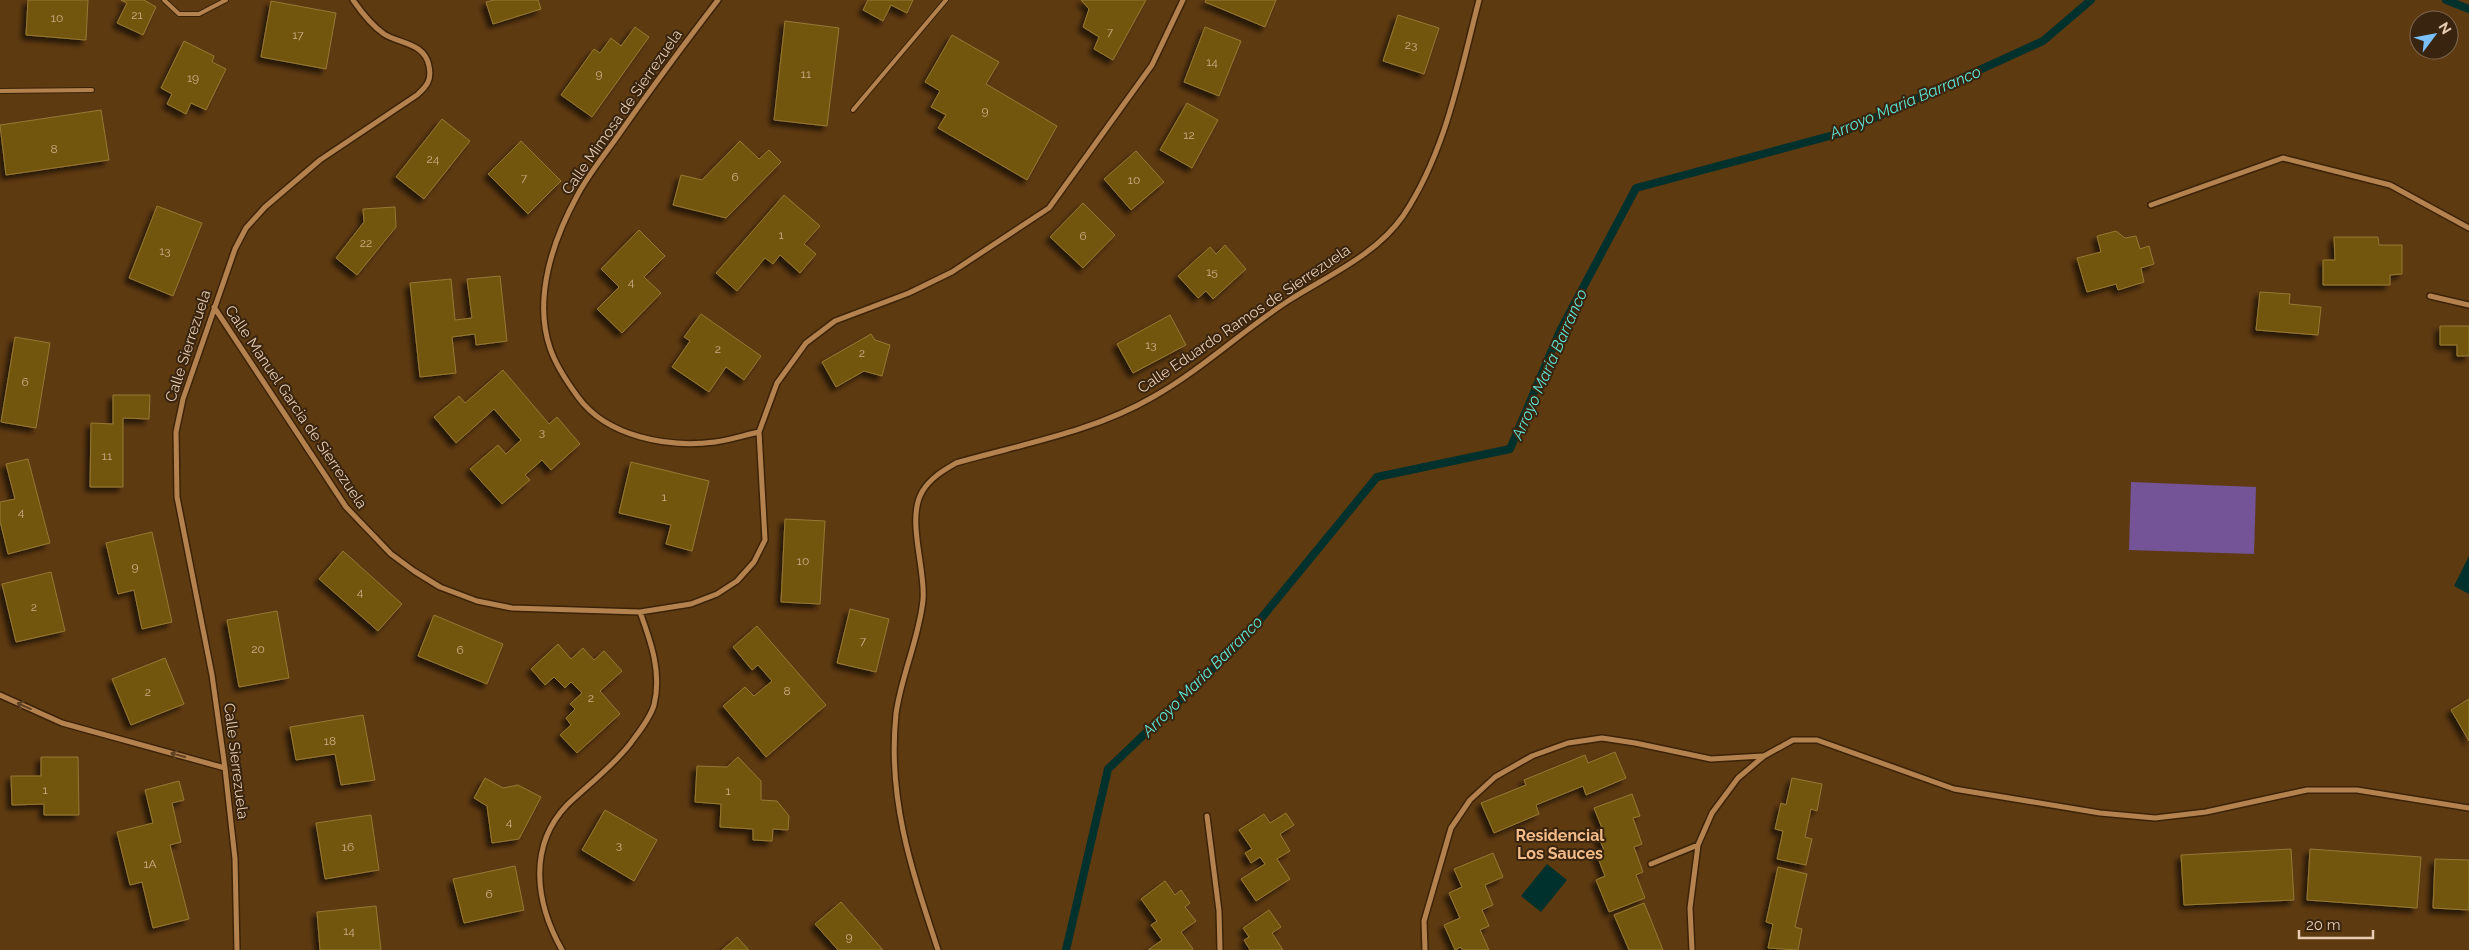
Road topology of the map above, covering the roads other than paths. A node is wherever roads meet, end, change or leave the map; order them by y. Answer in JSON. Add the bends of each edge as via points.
{"nodes":[{"id":1,"x":164,"y":0,"type":"edge"},
{"id":2,"x":226,"y":0,"type":"edge"},
{"id":3,"x":353,"y":0,"type":"edge"},
{"id":4,"x":718,"y":0,"type":"edge"},
{"id":5,"x":946,"y":0,"type":"edge"},
{"id":6,"x":1183,"y":0,"type":"edge"},
{"id":7,"x":1479,"y":0,"type":"edge"},
{"id":8,"x":92,"y":90,"type":"dead end"},
{"id":9,"x":0,"y":91,"type":"edge"},
{"id":10,"x":853,"y":110,"type":"dead end"},
{"id":11,"x":2152,"y":205,"type":"dead end"},
{"id":12,"x":2469,"y":228,"type":"edge"},
{"id":13,"x":2430,"y":296,"type":"dead end"},
{"id":14,"x":2469,"y":305,"type":"edge"},
{"id":15,"x":214,"y":306,"type":"junction"},
{"id":16,"x":759,"y":432,"type":"junction"},
{"id":17,"x":640,"y":612,"type":"junction"},
{"id":18,"x":0,"y":695,"type":"edge"},
{"id":19,"x":1764,"y":756,"type":"junction"},
{"id":20,"x":226,"y":768,"type":"junction"},
{"id":21,"x":2469,"y":808,"type":"edge"},
{"id":22,"x":1206,"y":816,"type":"dead end"},
{"id":23,"x":1698,"y":846,"type":"junction"},
{"id":24,"x":1651,"y":864,"type":"dead end"},
{"id":25,"x":237,"y":950,"type":"edge"},
{"id":26,"x":562,"y":950,"type":"edge"},
{"id":27,"x":938,"y":950,"type":"edge"},
{"id":28,"x":1220,"y":950,"type":"edge"},
{"id":29,"x":1425,"y":950,"type":"edge"},
{"id":30,"x":1692,"y":950,"type":"edge"}],
"edges":[{"from":1,"to":2,"type":"lane","via":[[178,14],[199,14]]},
{"from":3,"to":15,"type":"street","name":"Calle Sierrezuela","via":[[371,23],[386,35],[422,51],[431,75],[428,85],[320,160],[265,208],[246,228],[235,249]]},
{"from":4,"to":16,"type":"street","name":"Calle Mimosa de Sierrezuela","via":[[663,71],[578,194],[559,233],[547,272],[544,309],[550,347],[564,379],[584,406],[612,427],[646,438],[678,443],[714,442]]},
{"from":5,"to":10,"type":"lane"},
{"from":6,"to":16,"type":"street","via":[[1152,65],[1049,208],[952,272],[909,293],[835,321],[806,343],[777,383]]},
{"from":7,"to":27,"type":"street","name":"Calle Eduardo Ramos de Sierrezuela","via":[[1440,144],[1403,216],[1387,235],[1367,252],[1264,317],[1154,397],[1098,424],[956,462],[938,474],[922,492],[916,514],[923,598],[920,625],[896,712],[894,748],[900,823],[908,859]]},
{"from":8,"to":9,"type":"lane"},
{"from":11,"to":12,"type":"street","via":[[2283,158],[2390,184]]},
{"from":13,"to":14,"type":"street"},
{"from":15,"to":17,"type":"street","name":"Calle Manuel Garcia de Sierrezuela","via":[[346,507],[385,548],[414,571],[440,587],[477,601],[512,608]]},
{"from":15,"to":20,"type":"street","name":"Calle Sierrezuela","via":[[183,399],[176,432],[176,462],[177,497],[212,675]]},
{"from":16,"to":17,"type":"street","name":"Calle Manuel Garcia de Sierrezuela","via":[[765,540],[754,562],[737,581],[717,594],[691,604]]},
{"from":17,"to":26,"type":"street","via":[[652,645],[657,679],[654,706],[622,754],[566,807],[552,825],[542,849],[538,876],[544,907],[552,933]]},
{"from":20,"to":18,"type":"street","one_way":true,"via":[[62,723]]},
{"from":19,"to":21,"type":"street","via":[[1793,740],[1817,740],[1954,789],[2100,813],[2155,818],[2206,812],[2307,790],[2357,790]]},
{"from":19,"to":23,"type":"street","via":[[1738,778],[1712,813]]},
{"from":19,"to":29,"type":"street","via":[[1711,759],[1602,738],[1568,743],[1532,756],[1495,777],[1470,800],[1451,828],[1424,921]]},
{"from":20,"to":25,"type":"street","name":"Calle Sierrezuela","via":[[235,859]]},
{"from":22,"to":28,"type":"street","via":[[1219,911]]},
{"from":23,"to":24,"type":"street"},
{"from":23,"to":30,"type":"street","via":[[1690,908]]}]}
